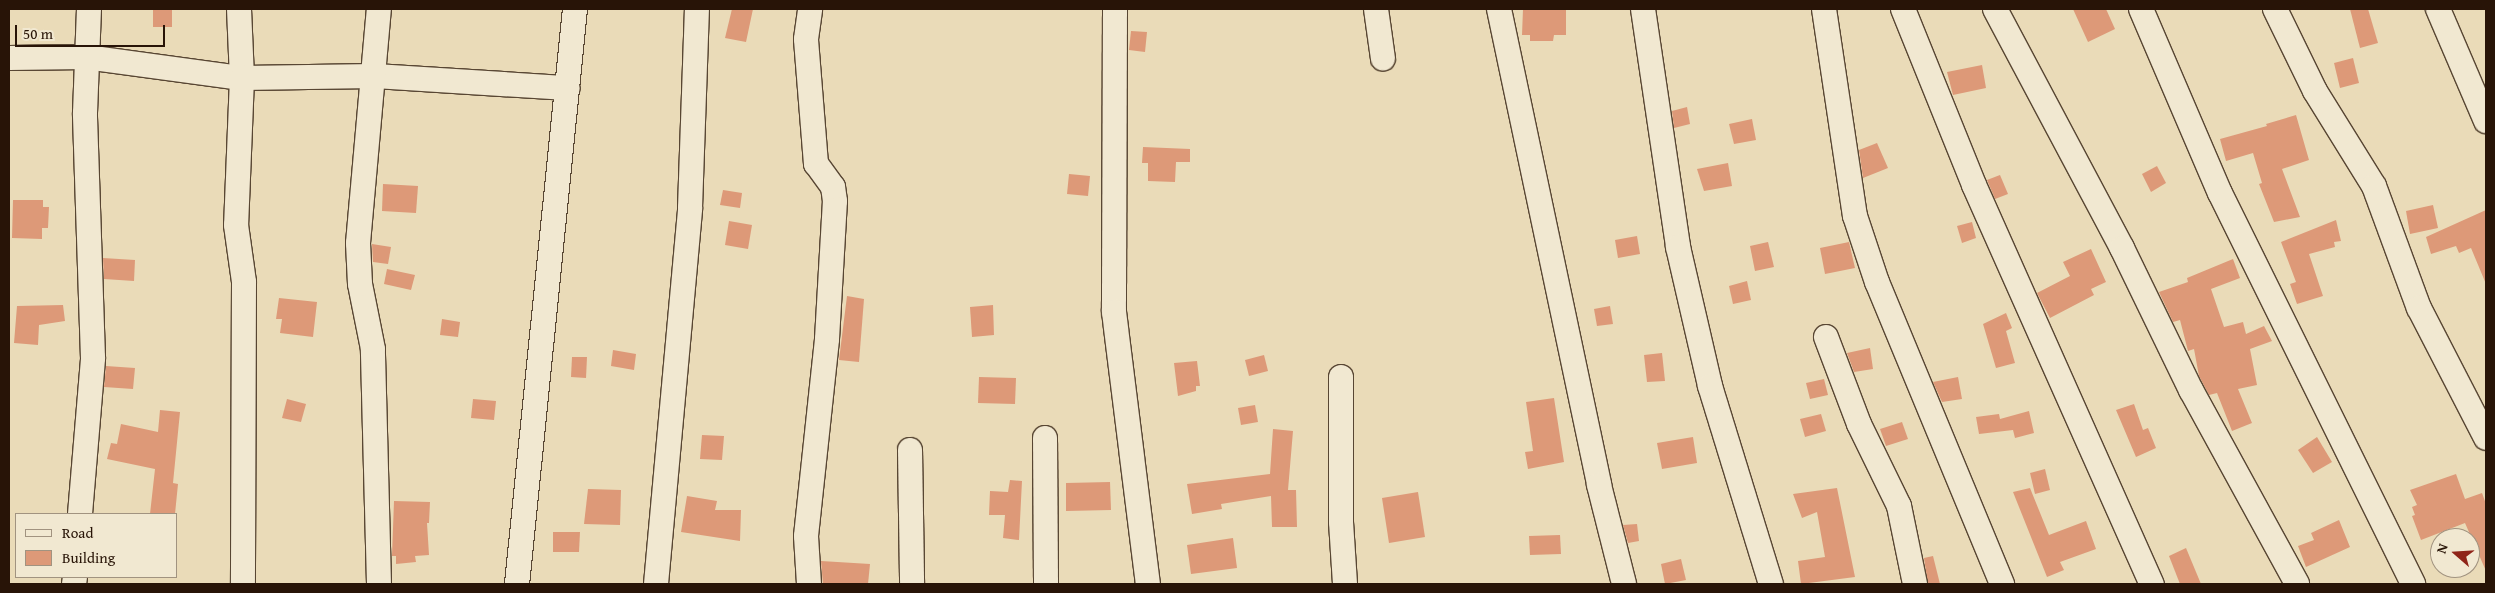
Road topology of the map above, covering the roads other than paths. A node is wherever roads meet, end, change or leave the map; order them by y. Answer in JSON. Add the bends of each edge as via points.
{"nodes":[{"id":1,"x":89,"y":9,"type":"edge"},
{"id":2,"x":239,"y":9,"type":"edge"},
{"id":3,"x":379,"y":9,"type":"edge"},
{"id":4,"x":575,"y":9,"type":"edge"},
{"id":5,"x":697,"y":9,"type":"edge"},
{"id":6,"x":810,"y":9,"type":"edge"},
{"id":7,"x":1115,"y":9,"type":"edge"},
{"id":8,"x":1376,"y":9,"type":"edge"},
{"id":9,"x":1499,"y":9,"type":"edge"},
{"id":10,"x":1643,"y":9,"type":"edge"},
{"id":11,"x":1824,"y":9,"type":"edge"},
{"id":12,"x":1903,"y":9,"type":"edge"},
{"id":13,"x":1995,"y":9,"type":"edge"},
{"id":14,"x":2141,"y":9,"type":"edge"},
{"id":15,"x":2275,"y":9,"type":"edge"},
{"id":16,"x":2438,"y":9,"type":"edge"},
{"id":17,"x":86,"y":56,"type":"junction"},
{"id":18,"x":9,"y":58,"type":"edge"},
{"id":19,"x":1383,"y":59,"type":"dead end"},
{"id":20,"x":375,"y":76,"type":"junction"},
{"id":21,"x":242,"y":78,"type":"junction"},
{"id":22,"x":568,"y":88,"type":"junction"},
{"id":23,"x":2486,"y":121,"type":"edge"},
{"id":24,"x":1826,"y":337,"type":"dead end"},
{"id":25,"x":1341,"y":377,"type":"dead end"},
{"id":26,"x":1045,"y":438,"type":"dead end"},
{"id":27,"x":2486,"y":438,"type":"edge"},
{"id":28,"x":910,"y":450,"type":"dead end"},
{"id":29,"x":80,"y":513,"type":"edge"},
{"id":30,"x":243,"y":584,"type":"edge"},
{"id":31,"x":379,"y":584,"type":"edge"},
{"id":32,"x":517,"y":584,"type":"edge"},
{"id":33,"x":656,"y":584,"type":"edge"},
{"id":34,"x":809,"y":584,"type":"edge"},
{"id":35,"x":912,"y":584,"type":"edge"},
{"id":36,"x":1046,"y":584,"type":"edge"},
{"id":37,"x":1148,"y":584,"type":"edge"},
{"id":38,"x":1345,"y":584,"type":"edge"},
{"id":39,"x":1624,"y":584,"type":"edge"},
{"id":40,"x":1771,"y":584,"type":"edge"},
{"id":41,"x":1915,"y":584,"type":"edge"},
{"id":42,"x":2002,"y":584,"type":"edge"},
{"id":43,"x":2152,"y":584,"type":"edge"},
{"id":44,"x":2297,"y":584,"type":"edge"},
{"id":45,"x":2413,"y":584,"type":"edge"}],
"edges":[{"from":1,"to":17,"type":"street"},
{"from":2,"to":21,"type":"street"},
{"from":3,"to":20,"type":"street"},
{"from":4,"to":22,"type":"street"},
{"from":5,"to":33,"type":"street","via":[[690,208]]},
{"from":6,"to":34,"type":"street","via":[[806,39],[816,164],[833,187],[834,201],[827,339],[806,536]]},
{"from":7,"to":37,"type":"street","via":[[1114,312]]},
{"from":8,"to":19,"type":"street"},
{"from":9,"to":39,"type":"street","via":[[1597,475]]},
{"from":10,"to":40,"type":"street","via":[[1678,247],[1710,386]]},
{"from":11,"to":42,"type":"street","via":[[1855,216],[1876,282]]},
{"from":12,"to":43,"type":"street","via":[[1974,185]]},
{"from":13,"to":44,"type":"street","via":[[2122,248],[2191,390]]},
{"from":14,"to":45,"type":"street","via":[[2220,193],[2284,315]]},
{"from":15,"to":27,"type":"street","via":[[2315,91],[2374,186],[2420,308]]},
{"from":16,"to":23,"type":"street"},
{"from":17,"to":18,"type":"street"},
{"from":17,"to":21,"type":"street"},
{"from":17,"to":29,"type":"street","via":[[93,358]]},
{"from":20,"to":21,"type":"street"},
{"from":20,"to":22,"type":"street"},
{"from":20,"to":31,"type":"street","via":[[358,244],[360,284],[373,349]]},
{"from":21,"to":30,"type":"street","via":[[236,226],[244,282]]},
{"from":22,"to":32,"type":"street"},
{"from":24,"to":41,"type":"street","via":[[1859,424],[1898,506]]},
{"from":25,"to":38,"type":"street","via":[[1341,522]]},
{"from":26,"to":36,"type":"street"},
{"from":28,"to":35,"type":"street"}]}
